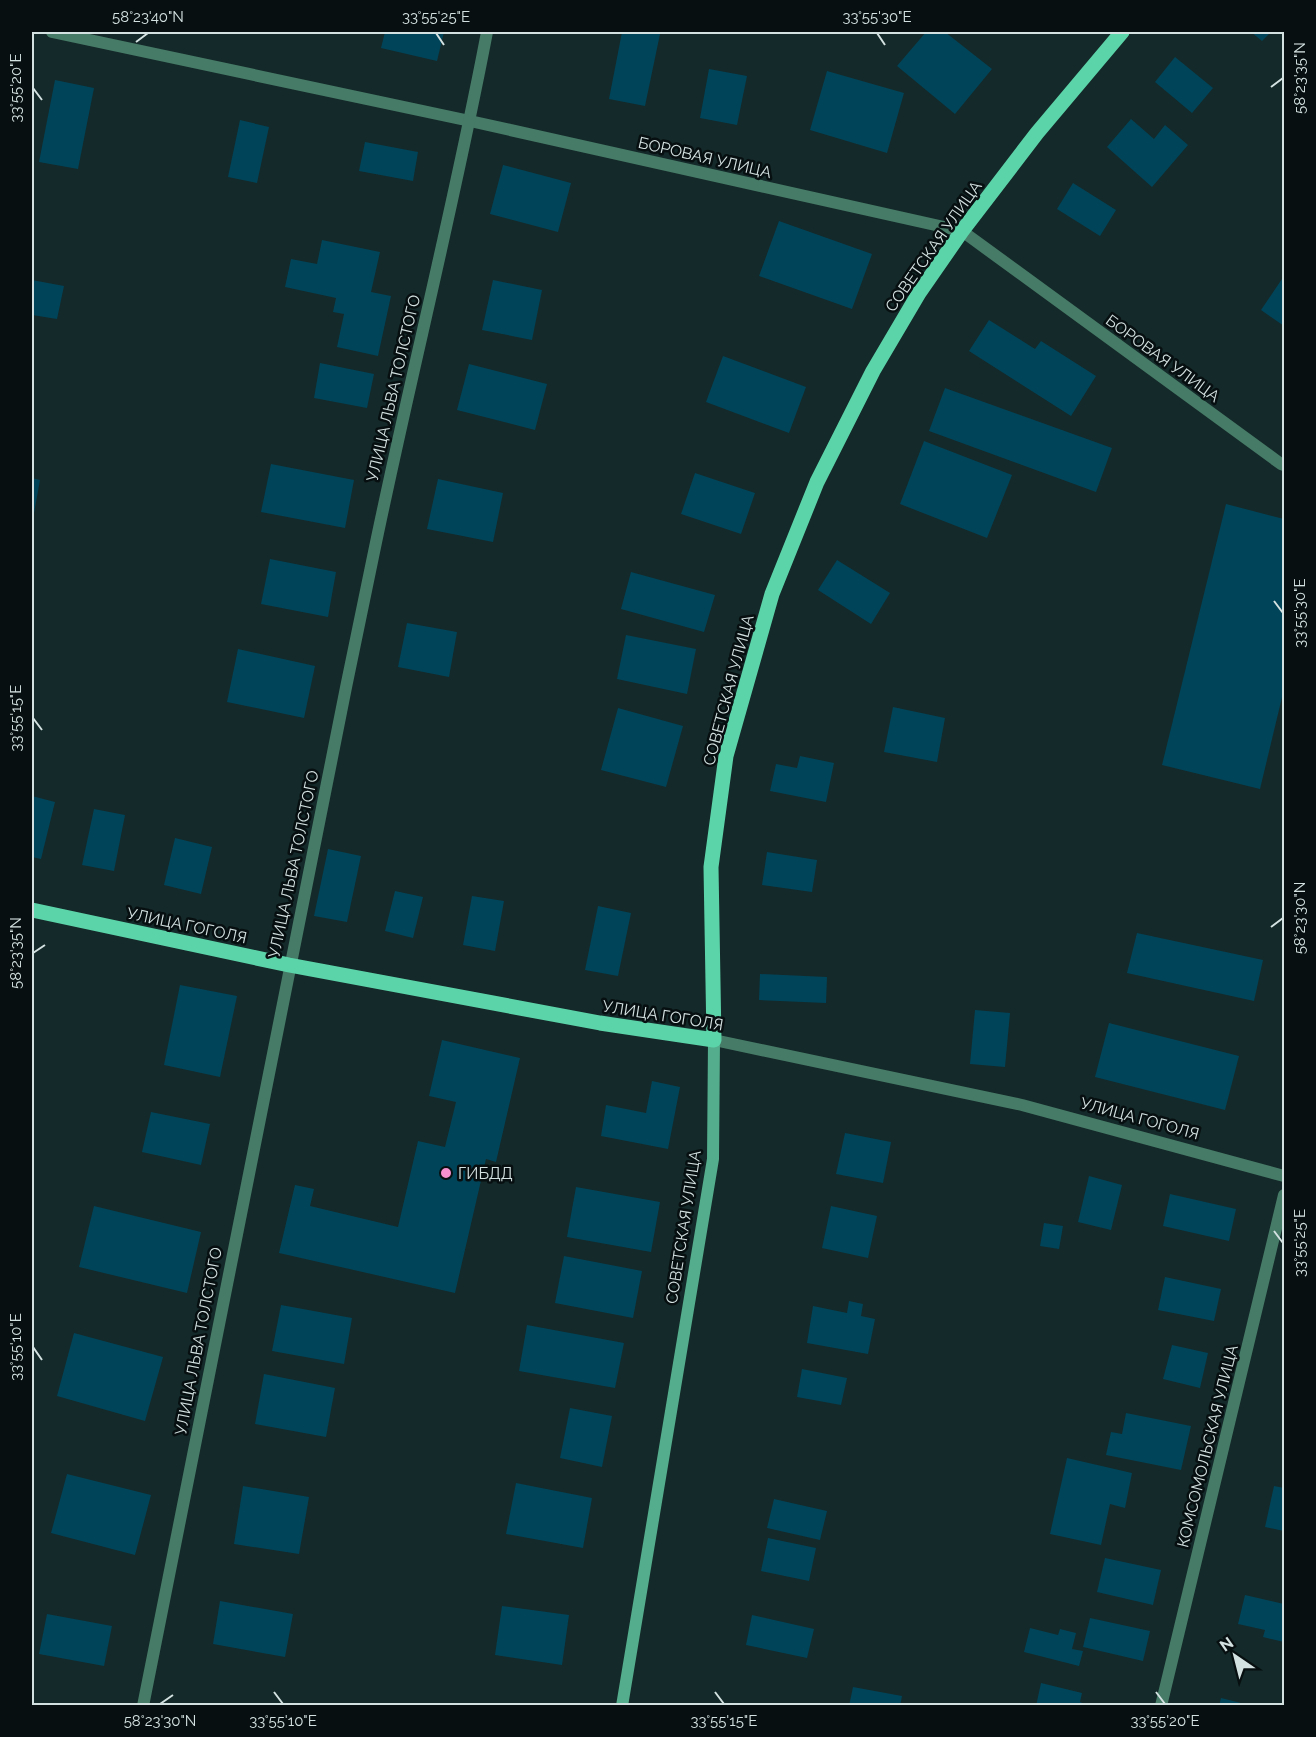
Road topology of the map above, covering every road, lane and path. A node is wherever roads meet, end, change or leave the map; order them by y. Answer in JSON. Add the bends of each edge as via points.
{"nodes":[{"id":1,"x":52,"y":32,"type":"edge"},
{"id":2,"x":487,"y":32,"type":"edge"},
{"id":3,"x":1122,"y":32,"type":"edge"},
{"id":4,"x":470,"y":121,"type":"junction"},
{"id":5,"x":962,"y":231,"type":"junction"},
{"id":6,"x":1284,"y":465,"type":"edge"},
{"id":7,"x":32,"y":910,"type":"edge"},
{"id":8,"x":289,"y":965,"type":"junction"},
{"id":9,"x":714,"y":1040,"type":"junction"},
{"id":10,"x":1284,"y":1176,"type":"edge"},
{"id":11,"x":1284,"y":1195,"type":"edge"},
{"id":12,"x":143,"y":1706,"type":"edge"},
{"id":13,"x":622,"y":1706,"type":"edge"},
{"id":14,"x":1161,"y":1706,"type":"edge"}],
"edges":[{"from":1,"to":4,"type":"street","name":"БОРОВАЯ УЛИЦА"},
{"from":2,"to":4,"type":"street","name":"УЛИЦА ЛЬВА ТОЛСТОГО"},
{"from":3,"to":5,"type":"main road","name":"СОВЕТСКАЯ УЛИЦА"},
{"from":4,"to":5,"type":"street","name":"БОРОВАЯ УЛИЦА"},
{"from":4,"to":8,"type":"street","name":"УЛИЦА ЛЬВА ТОЛСТОГО","via":[[375,546]]},
{"from":5,"to":6,"type":"street","name":"БОРОВАЯ УЛИЦА"},
{"from":5,"to":9,"type":"main road","name":"СОВЕТСКАЯ УЛИЦА","via":[[919,293],[873,371],[817,482],[772,594],[726,756],[711,867]]},
{"from":7,"to":8,"type":"main road","name":"УЛИЦА ГОГОЛЯ"},
{"from":8,"to":9,"type":"main road","name":"УЛИЦА ГОГОЛЯ","via":[[600,1023]]},
{"from":8,"to":12,"type":"street","name":"УЛИЦА ЛЬВА ТОЛСТОГО"},
{"from":9,"to":10,"type":"street","name":"УЛИЦА ГОГОЛЯ","via":[[1022,1105]]},
{"from":9,"to":13,"type":"main road","name":"СОВЕТСКАЯ УЛИЦА","via":[[713,1159]]},
{"from":11,"to":14,"type":"street","name":"КОМСОМОЛЬСКАЯ УЛИЦА"}]}
